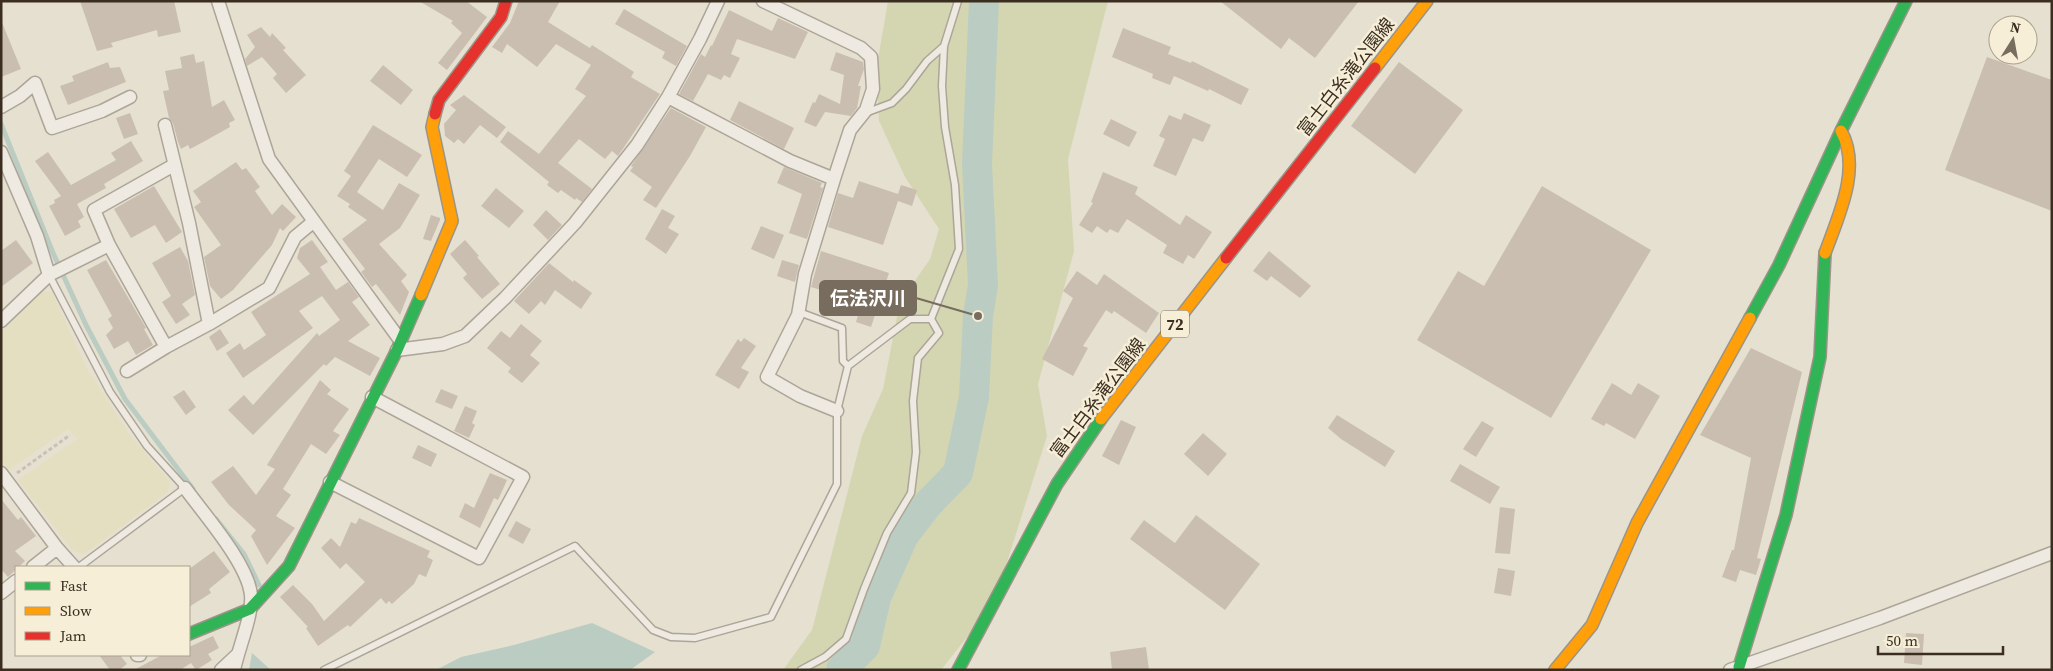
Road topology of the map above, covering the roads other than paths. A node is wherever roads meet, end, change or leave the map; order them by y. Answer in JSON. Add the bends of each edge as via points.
{"nodes":[{"id":1,"x":218,"y":1,"type":"edge"},
{"id":2,"x":506,"y":1,"type":"edge"},
{"id":3,"x":718,"y":1,"type":"edge"},
{"id":4,"x":763,"y":1,"type":"edge"},
{"id":5,"x":958,"y":1,"type":"edge"},
{"id":6,"x":1427,"y":1,"type":"edge"},
{"id":7,"x":1906,"y":1,"type":"edge"},
{"id":8,"x":944,"y":46,"type":"junction"},
{"id":9,"x":130,"y":97,"type":"dead end"},
{"id":10,"x":668,"y":97,"type":"junction"},
{"id":11,"x":1,"y":107,"type":"edge"},
{"id":12,"x":864,"y":113,"type":"junction"},
{"id":13,"x":165,"y":125,"type":"dead end"},
{"id":14,"x":1841,"y":131,"type":"junction"},
{"id":15,"x":1,"y":152,"type":"edge"},
{"id":16,"x":174,"y":165,"type":"junction"},
{"id":17,"x":834,"y":179,"type":"junction"},
{"id":18,"x":313,"y":222,"type":"junction"},
{"id":19,"x":109,"y":245,"type":"junction"},
{"id":20,"x":49,"y":275,"type":"junction"},
{"id":21,"x":799,"y":312,"type":"junction"},
{"id":22,"x":931,"y":319,"type":"junction"},
{"id":23,"x":1,"y":321,"type":"edge"},
{"id":24,"x":209,"y":324,"type":"junction"},
{"id":25,"x":399,"y":345,"type":"junction"},
{"id":26,"x":166,"y":347,"type":"junction"},
{"id":27,"x":848,"y":366,"type":"junction"},
{"id":28,"x":127,"y":371,"type":"dead end"},
{"id":29,"x":372,"y":397,"type":"junction"},
{"id":30,"x":837,"y":411,"type":"junction"},
{"id":31,"x":4,"y":477,"type":"edge"},
{"id":32,"x":330,"y":482,"type":"junction"},
{"id":33,"x":185,"y":488,"type":"junction"},
{"id":34,"x":57,"y":548,"type":"junction"},
{"id":35,"x":2052,"y":553,"type":"edge"},
{"id":36,"x":34,"y":566,"type":"edge"},
{"id":37,"x":73,"y":566,"type":"edge"},
{"id":38,"x":80,"y":566,"type":"edge"},
{"id":39,"x":15,"y":582,"type":"edge"},
{"id":40,"x":1,"y":593,"type":"edge"},
{"id":41,"x":250,"y":608,"type":"junction"},
{"id":42,"x":190,"y":634,"type":"edge"},
{"id":43,"x":237,"y":655,"type":"junction"},
{"id":44,"x":1734,"y":668,"type":"edge"},
{"id":45,"x":221,"y":670,"type":"edge"},
{"id":46,"x":234,"y":670,"type":"edge"},
{"id":47,"x":324,"y":670,"type":"edge"},
{"id":48,"x":801,"y":670,"type":"edge"},
{"id":49,"x":958,"y":670,"type":"edge"},
{"id":50,"x":1555,"y":670,"type":"edge"}],
"edges":[{"from":1,"to":18,"type":"street","via":[[269,159]]},
{"from":2,"to":25,"type":"street","via":[[500,17],[439,100],[432,127],[452,221]]},
{"from":3,"to":10,"type":"street"},
{"from":4,"to":12,"type":"street","via":[[861,48],[871,56],[873,89]]},
{"from":5,"to":8,"type":"lane"},
{"from":6,"to":49,"type":"street","name":"富士白糸滝公園線","number":"72","via":[[1084,442],[1057,484]]},
{"from":7,"to":14,"type":"street"},
{"from":8,"to":12,"type":"lane","via":[[892,103]]},
{"from":8,"to":22,"type":"lane","via":[[945,127],[955,184],[959,249]]},
{"from":9,"to":11,"type":"street","via":[[102,111],[52,128],[35,83]]},
{"from":10,"to":17,"type":"street","via":[[790,161]]},
{"from":10,"to":25,"type":"street","via":[[637,145],[575,223],[465,336],[443,344]]},
{"from":12,"to":17,"type":"street","via":[[850,130]]},
{"from":13,"to":16,"type":"street"},
{"from":14,"to":44,"type":"street","via":[[1848,143],[1850,170],[1824,256],[1820,357],[1786,515]]},
{"from":14,"to":50,"type":"street","via":[[1779,265],[1637,523],[1592,625]]},
{"from":15,"to":20,"type":"street","via":[[37,236]]},
{"from":16,"to":19,"type":"street","via":[[94,210]]},
{"from":16,"to":24,"type":"street"},
{"from":17,"to":21,"type":"street","via":[[805,274]]},
{"from":18,"to":24,"type":"street","via":[[295,237],[269,288]]},
{"from":18,"to":25,"type":"street"},
{"from":19,"to":20,"type":"street"},
{"from":19,"to":26,"type":"street"},
{"from":20,"to":23,"type":"street"},
{"from":20,"to":33,"type":"lane","via":[[110,392],[148,446]]},
{"from":21,"to":27,"type":"lane","via":[[842,328],[843,361]]},
{"from":21,"to":30,"type":"street","via":[[767,377],[800,396]]},
{"from":22,"to":27,"type":"lane","via":[[910,319]]},
{"from":22,"to":48,"type":"lane","via":[[939,332],[918,358],[913,401],[916,452],[911,493],[887,533],[846,639],[826,657]]},
{"from":24,"to":26,"type":"street"},
{"from":25,"to":29,"type":"street"},
{"from":26,"to":28,"type":"street"},
{"from":27,"to":30,"type":"lane"},
{"from":29,"to":32,"type":"street"},
{"from":29,"to":32,"type":"street","via":[[523,476],[478,558]]},
{"from":30,"to":47,"type":"lane","via":[[837,484],[770,617],[695,638],[671,636],[653,630],[575,546]]},
{"from":31,"to":34,"type":"street"},
{"from":32,"to":41,"type":"street","via":[[289,566]]},
{"from":33,"to":38,"type":"lane"},
{"from":33,"to":41,"type":"street","via":[[246,575],[251,595]]},
{"from":34,"to":36,"type":"street"},
{"from":34,"to":37,"type":"street"},
{"from":35,"to":44,"type":"street","via":[[1880,618]]},
{"from":39,"to":40,"type":"street"},
{"from":41,"to":42,"type":"street"},
{"from":41,"to":43,"type":"street"},
{"from":43,"to":45,"type":"street"},
{"from":43,"to":46,"type":"street"}]}
